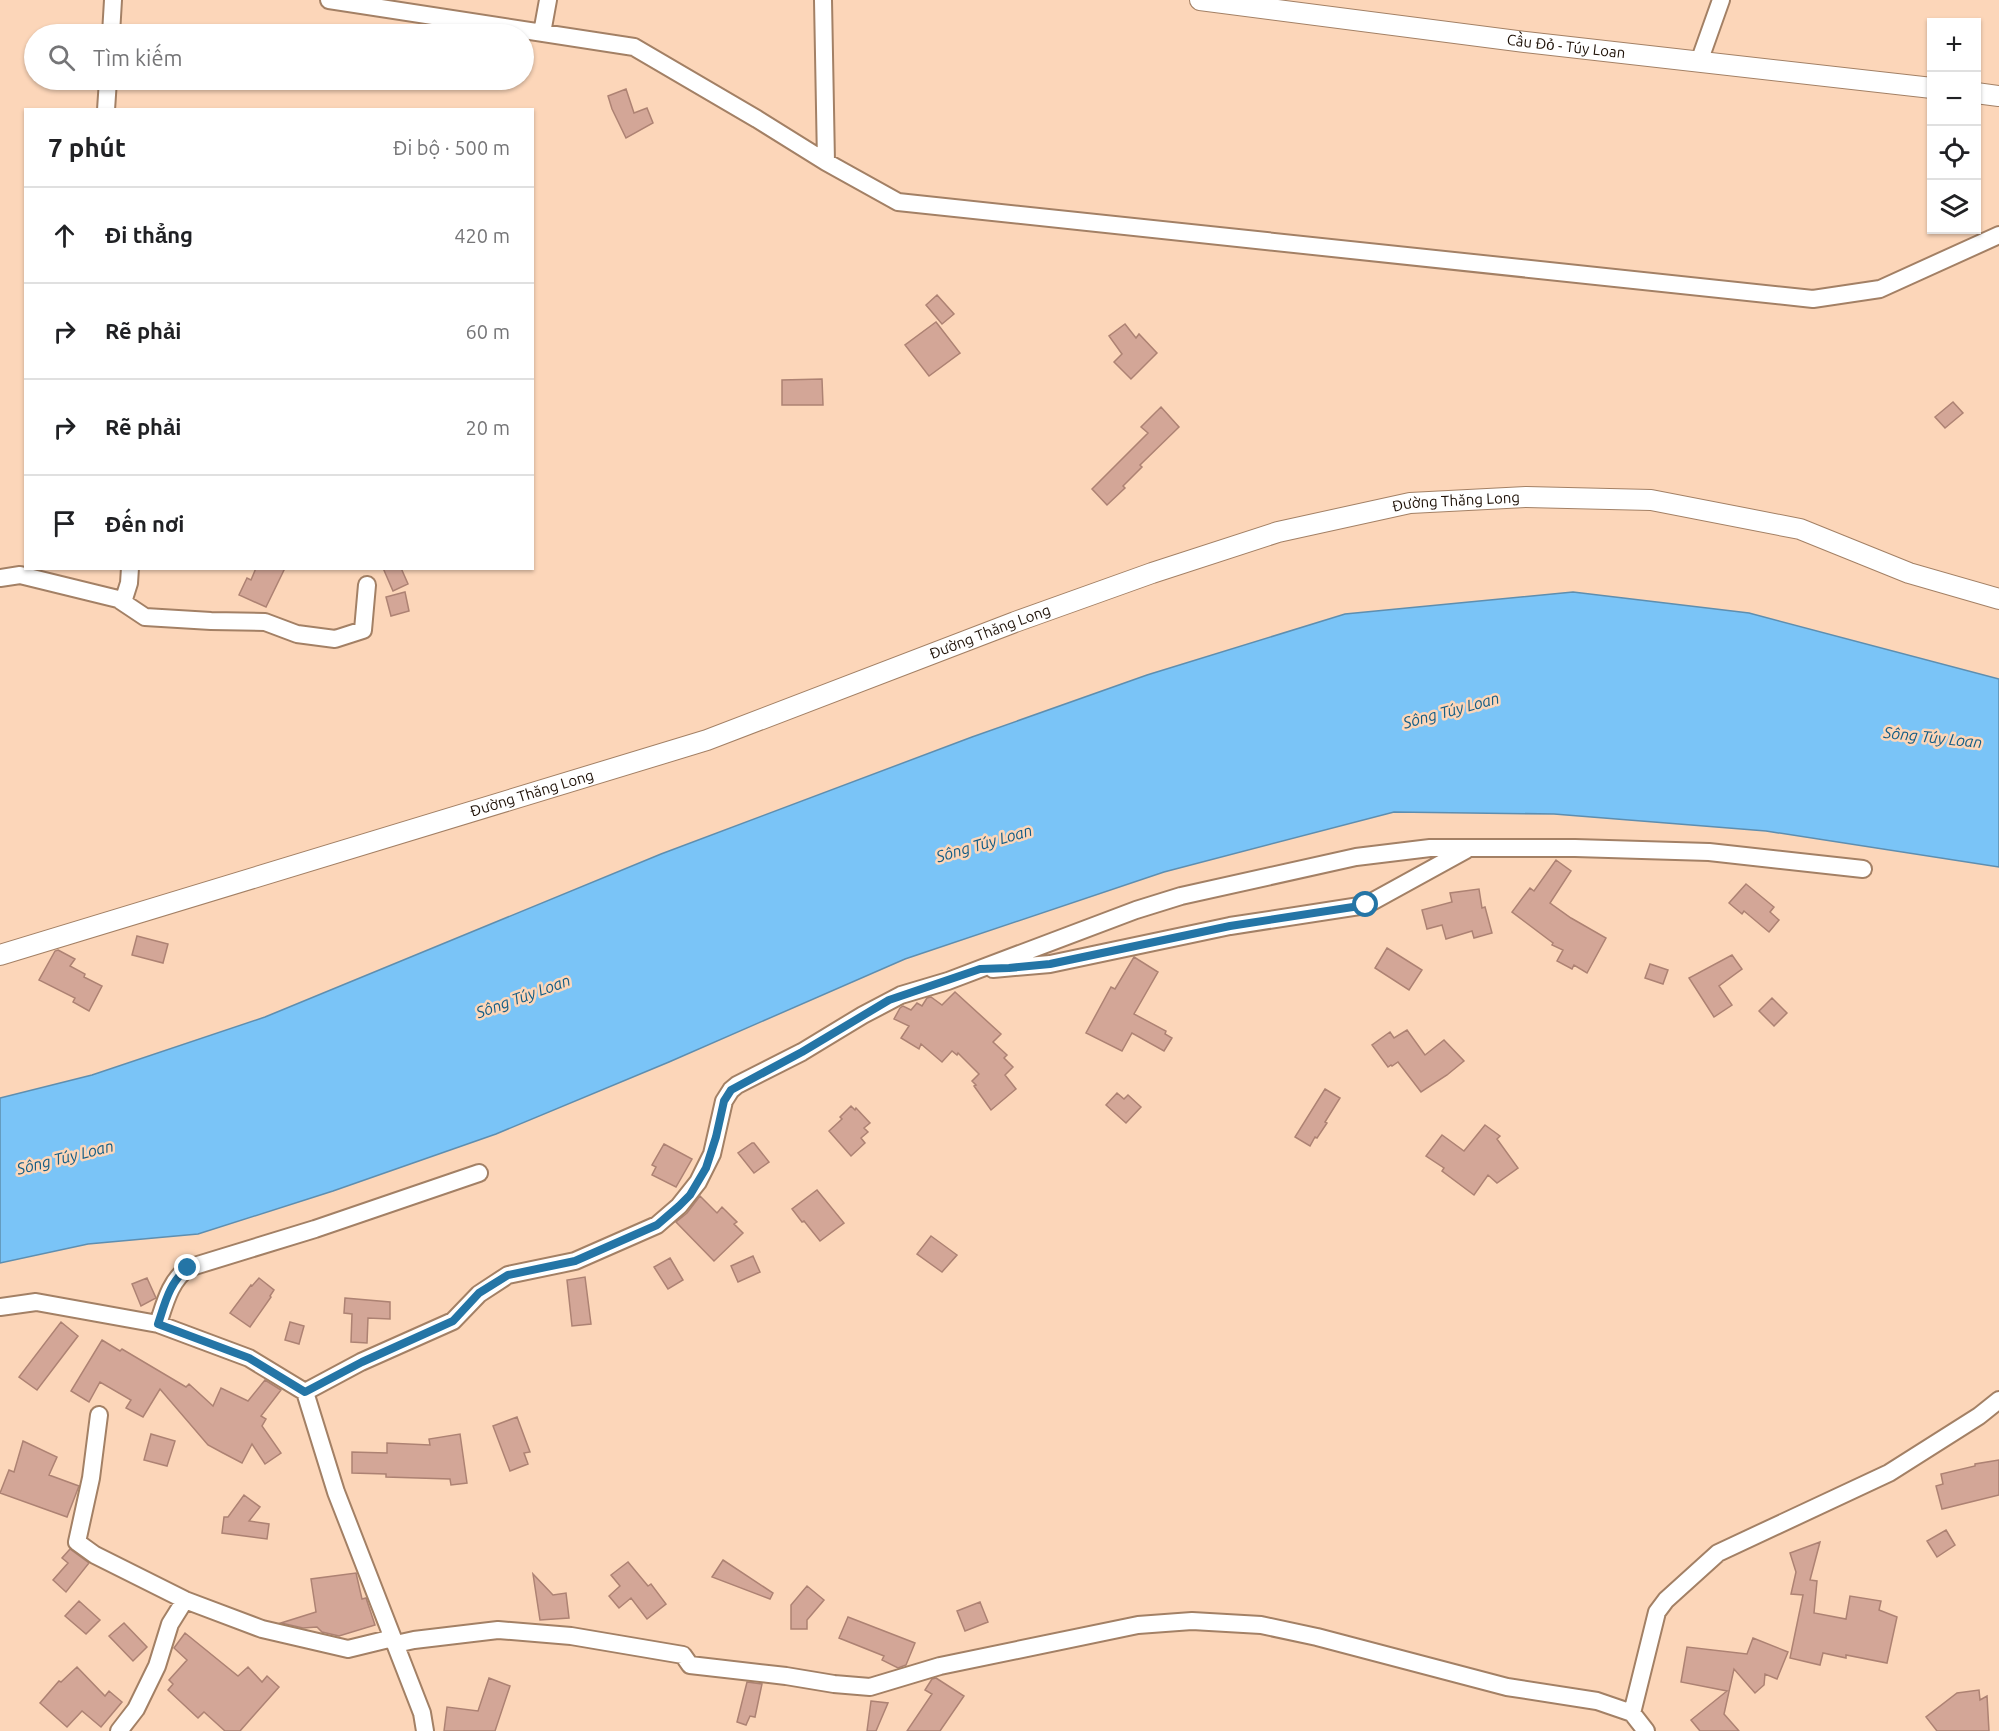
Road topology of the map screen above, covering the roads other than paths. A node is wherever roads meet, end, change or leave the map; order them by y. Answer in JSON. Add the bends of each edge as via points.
{"nodes":[{"id":1,"x":113,"y":0,"type":"edge"},
{"id":2,"x":329,"y":0,"type":"edge"},
{"id":3,"x":548,"y":0,"type":"edge"},
{"id":4,"x":823,"y":0,"type":"edge"},
{"id":5,"x":1200,"y":0,"type":"edge"},
{"id":6,"x":1721,"y":0,"type":"edge"},
{"id":7,"x":112,"y":24,"type":"edge"},
{"id":8,"x":484,"y":24,"type":"edge"},
{"id":9,"x":534,"y":32,"type":"edge"},
{"id":10,"x":542,"y":33,"type":"junction"},
{"id":11,"x":1699,"y":62,"type":"junction"},
{"id":12,"x":1927,"y":87,"type":"edge"},
{"id":13,"x":107,"y":90,"type":"edge"},
{"id":14,"x":1981,"y":94,"type":"edge"},
{"id":15,"x":1999,"y":96,"type":"edge"},
{"id":16,"x":106,"y":108,"type":"edge"},
{"id":17,"x":826,"y":162,"type":"junction"},
{"id":18,"x":1999,"y":235,"type":"edge"},
{"id":19,"x":130,"y":570,"type":"edge"},
{"id":20,"x":0,"y":578,"type":"edge"},
{"id":21,"x":367,"y":585,"type":"dead end"},
{"id":22,"x":1999,"y":599,"type":"edge"},
{"id":23,"x":123,"y":602,"type":"junction"},
{"id":24,"x":1470,"y":847,"type":"junction"},
{"id":25,"x":1863,"y":869,"type":"dead end"},
{"id":26,"x":0,"y":955,"type":"edge"},
{"id":27,"x":980,"y":969,"type":"junction"},
{"id":28,"x":479,"y":1173,"type":"dead end"},
{"id":29,"x":0,"y":1307,"type":"edge"},
{"id":30,"x":158,"y":1324,"type":"junction"},
{"id":31,"x":305,"y":1392,"type":"junction"},
{"id":32,"x":1999,"y":1400,"type":"edge"},
{"id":33,"x":99,"y":1415,"type":"dead end"},
{"id":34,"x":184,"y":1600,"type":"junction"},
{"id":35,"x":394,"y":1641,"type":"junction"},
{"id":36,"x":1632,"y":1713,"type":"junction"},
{"id":37,"x":119,"y":1731,"type":"edge"},
{"id":38,"x":425,"y":1731,"type":"edge"},
{"id":39,"x":1646,"y":1731,"type":"edge"}],
"edges":[{"from":1,"to":7,"type":"street"},
{"from":2,"to":8,"type":"street"},
{"from":3,"to":10,"type":"street"},
{"from":4,"to":17,"type":"street"},
{"from":5,"to":11,"type":"street","name":"Cầu Đỏ - Túy Loan"},
{"from":6,"to":11,"type":"street"},
{"from":9,"to":10,"type":"street"},
{"from":10,"to":17,"type":"street","via":[[634,47]]},
{"from":11,"to":12,"type":"street","name":"Cầu Đỏ - Túy Loan"},
{"from":13,"to":16,"type":"street"},
{"from":14,"to":15,"type":"street"},
{"from":17,"to":18,"type":"street","via":[[898,202],[1813,299],[1880,289]]},
{"from":19,"to":23,"type":"street"},
{"from":20,"to":23,"type":"street","via":[[20,576]]},
{"from":21,"to":23,"type":"street","via":[[363,630],[334,639],[297,634],[265,622],[144,616]]},
{"from":22,"to":26,"type":"street","name":"Đường Thăng Long","via":[[1909,573],[1800,529],[1652,500],[1526,497],[1410,503],[1266,536],[1015,622],[706,740]]},
{"from":24,"to":25,"type":"street","via":[[1709,852]]},
{"from":24,"to":27,"type":"street","via":[[1384,852],[1210,888],[1136,910]]},
{"from":24,"to":27,"type":"street","via":[[1366,905],[1240,924],[1050,964]]},
{"from":27,"to":31,"type":"street","via":[[889,1000],[731,1090],[724,1101],[706,1168],[690,1195],[657,1225],[575,1261],[508,1275],[479,1293],[453,1321]]},
{"from":28,"to":30,"type":"street","via":[[188,1268],[177,1276]]},
{"from":29,"to":30,"type":"street","via":[[36,1302]]},
{"from":30,"to":31,"type":"street","via":[[249,1358]]},
{"from":31,"to":35,"type":"street","via":[[336,1492]]},
{"from":32,"to":36,"type":"street","via":[[1889,1473],[1718,1553],[1657,1612]]},
{"from":33,"to":34,"type":"street","via":[[77,1542]]},
{"from":34,"to":35,"type":"street","via":[[262,1629],[348,1649]]},
{"from":34,"to":37,"type":"street","via":[[170,1624],[157,1666],[136,1709]]},
{"from":35,"to":36,"type":"street","via":[[498,1630],[571,1636],[683,1655],[690,1665],[870,1687],[940,1666],[1138,1625],[1192,1621],[1261,1625],[1507,1687],[1597,1701]]},
{"from":35,"to":38,"type":"street","via":[[422,1713]]},
{"from":36,"to":39,"type":"street"}]}
